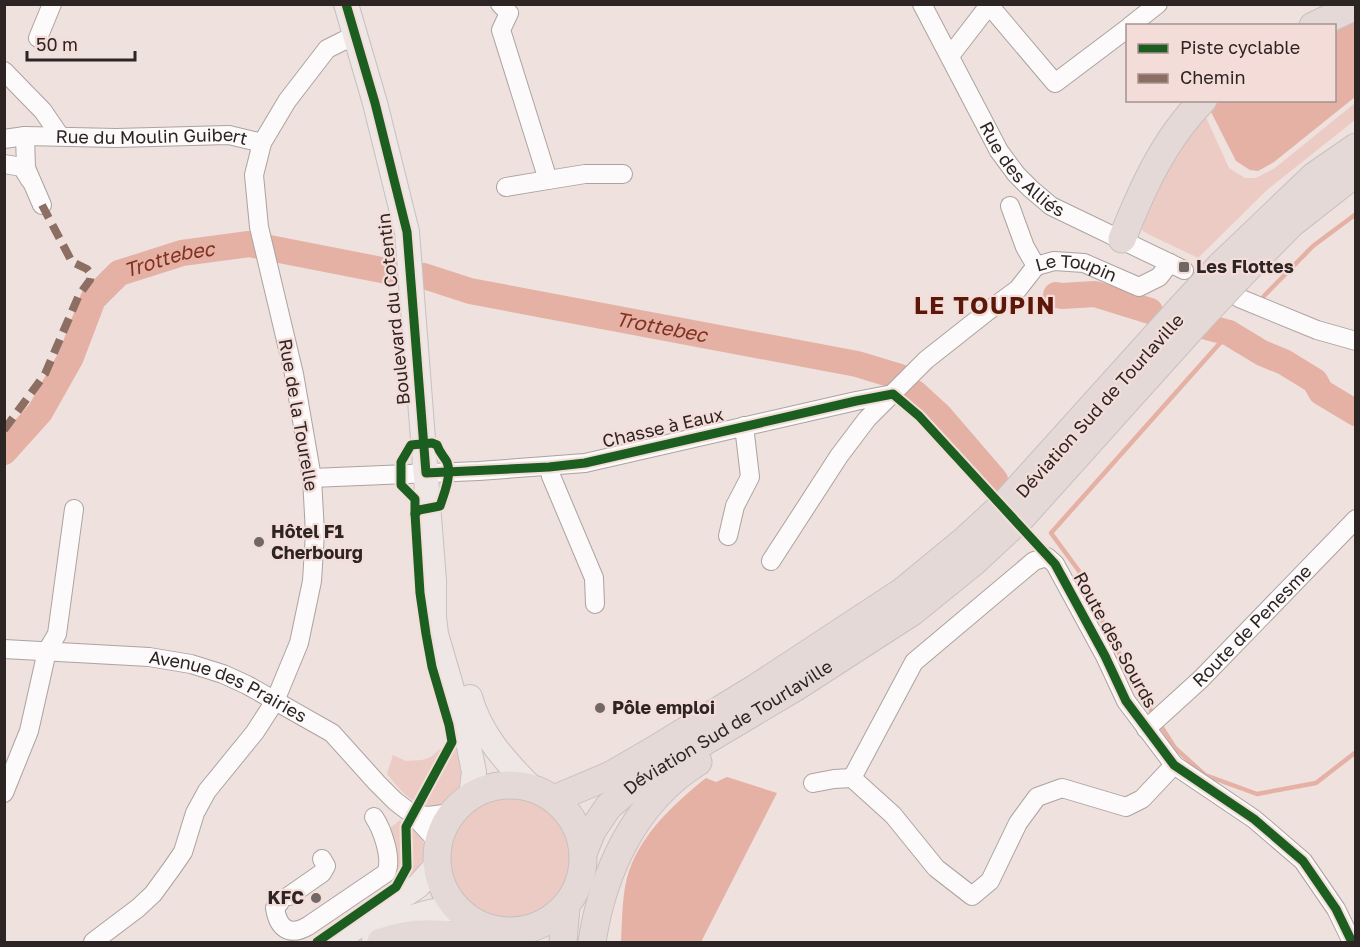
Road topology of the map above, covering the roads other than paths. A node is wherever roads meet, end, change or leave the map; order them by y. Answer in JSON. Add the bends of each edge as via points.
{"nodes":[{"id":1,"x":52,"y":4,"type":"edge"},
{"id":2,"x":922,"y":4,"type":"edge"},
{"id":3,"x":1158,"y":4,"type":"edge"},
{"id":4,"x":990,"y":5,"type":"edge"},
{"id":5,"x":1356,"y":6,"type":"edge"},
{"id":6,"x":509,"y":7,"type":"edge"},
{"id":7,"x":352,"y":14,"type":"edge"},
{"id":8,"x":1133,"y":24,"type":"edge"},
{"id":9,"x":1317,"y":24,"type":"edge"},
{"id":10,"x":1126,"y":29,"type":"edge"},
{"id":11,"x":38,"y":38,"type":"dead end"},
{"id":12,"x":950,"y":56,"type":"junction"},
{"id":13,"x":4,"y":71,"type":"edge"},
{"id":14,"x":1201,"y":102,"type":"edge"},
{"id":15,"x":25,"y":136,"type":"junction"},
{"id":16,"x":60,"y":136,"type":"junction"},
{"id":17,"x":4,"y":139,"type":"edge"},
{"id":18,"x":262,"y":143,"type":"junction"},
{"id":19,"x":1356,"y":147,"type":"edge"},
{"id":20,"x":4,"y":164,"type":"edge"},
{"id":21,"x":1356,"y":173,"type":"edge"},
{"id":22,"x":623,"y":174,"type":"dead end"},
{"id":23,"x":548,"y":180,"type":"junction"},
{"id":24,"x":33,"y":187,"type":"junction"},
{"id":25,"x":506,"y":187,"type":"dead end"},
{"id":26,"x":42,"y":205,"type":"dead end"},
{"id":27,"x":1010,"y":206,"type":"dead end"},
{"id":28,"x":1122,"y":239,"type":"junction"},
{"id":29,"x":1036,"y":266,"type":"junction"},
{"id":30,"x":1177,"y":267,"type":"joint"},
{"id":31,"x":1232,"y":281,"type":"junction"},
{"id":32,"x":1190,"y":315,"type":"junction"},
{"id":33,"x":1356,"y":341,"type":"edge"},
{"id":34,"x":900,"y":387,"type":"junction"},
{"id":35,"x":744,"y":426,"type":"junction"},
{"id":36,"x":549,"y":467,"type":"junction"},
{"id":37,"x":426,"y":473,"type":"junction"},
{"id":38,"x":312,"y":478,"type":"junction"},
{"id":39,"x":74,"y":509,"type":"dead end"},
{"id":40,"x":1356,"y":519,"type":"edge"},
{"id":41,"x":728,"y":536,"type":"dead end"},
{"id":42,"x":771,"y":561,"type":"dead end"},
{"id":43,"x":434,"y":581,"type":"junction"},
{"id":44,"x":595,"y":604,"type":"dead end"},
{"id":45,"x":4,"y":649,"type":"edge"},
{"id":46,"x":47,"y":651,"type":"junction"},
{"id":47,"x":795,"y":687,"type":"junction"},
{"id":48,"x":275,"y":701,"type":"junction"},
{"id":49,"x":1146,"y":729,"type":"junction"},
{"id":50,"x":1174,"y":765,"type":"junction"},
{"id":51,"x":852,"y":778,"type":"junction"},
{"id":52,"x":813,"y":783,"type":"dead end"},
{"id":53,"x":4,"y":793,"type":"edge"},
{"id":54,"x":543,"y":793,"type":"junction"},
{"id":55,"x":462,"y":805,"type":"junction"},
{"id":56,"x":412,"y":814,"type":"junction"},
{"id":57,"x":374,"y":817,"type":"dead end"},
{"id":58,"x":584,"y":851,"type":"junction"},
{"id":59,"x":438,"y":854,"type":"junction"},
{"id":60,"x":322,"y":859,"type":"dead end"},
{"id":61,"x":566,"y":907,"type":"junction"},
{"id":62,"x":457,"y":909,"type":"junction"},
{"id":63,"x":100,"y":937,"type":"edge"},
{"id":64,"x":494,"y":938,"type":"edge"},
{"id":65,"x":334,"y":942,"type":"edge"},
{"id":66,"x":372,"y":942,"type":"edge"},
{"id":67,"x":381,"y":942,"type":"edge"},
{"id":68,"x":563,"y":942,"type":"edge"},
{"id":69,"x":592,"y":942,"type":"edge"},
{"id":70,"x":1352,"y":942,"type":"edge"}],
"edges":[{"from":1,"to":11,"type":"street"},
{"from":2,"to":12,"type":"street","name":"Rue des Alliés"},
{"from":3,"to":8,"type":"street"},
{"from":4,"to":10,"type":"street","via":[[1055,83]]},
{"from":4,"to":12,"type":"street"},
{"from":5,"to":9,"type":"highway"},
{"from":6,"to":23,"type":"street","via":[[501,30]]},
{"from":7,"to":18,"type":"street","name":"Rue du Moulin Guibert","via":[[287,101]]},
{"from":7,"to":37,"type":"main road","name":"Boulevard du Cotentin","via":[[407,232]]},
{"from":12,"to":28,"type":"street","name":"Rue des Alliés","via":[[999,151],[1016,174],[1047,203]]},
{"from":13,"to":16,"type":"street","via":[[43,111]]},
{"from":14,"to":28,"type":"highway","via":[[1160,157]]},
{"from":15,"to":16,"type":"street","name":"Rue du Moulin Guibert"},
{"from":15,"to":17,"type":"street","name":"Rue du Moulin Guibert"},
{"from":15,"to":24,"type":"street","via":[[26,168]]},
{"from":16,"to":18,"type":"street","name":"Rue du Moulin Guibert","via":[[229,135]]},
{"from":18,"to":38,"type":"street","name":"Rue de la Tourelle","via":[[254,175],[259,227],[294,374]]},
{"from":19,"to":31,"type":"highway","name":"Déviation Sud de Tourlaville","via":[[1314,176]]},
{"from":20,"to":24,"type":"street","via":[[22,167]]},
{"from":21,"to":31,"type":"highway","name":"Déviation Sud de Tourlaville","via":[[1291,224]]},
{"from":22,"to":23,"type":"street","via":[[585,174]]},
{"from":23,"to":25,"type":"street"},
{"from":24,"to":26,"type":"street"},
{"from":27,"to":29,"type":"street"},
{"from":28,"to":30,"type":"street","name":"Rue des Alliés"},
{"from":29,"to":30,"type":"street","name":"Le Toupin","via":[[1054,261],[1084,263],[1139,287]]},
{"from":29,"to":34,"type":"street","name":"Le Toupin","via":[[1018,289],[926,360]]},
{"from":31,"to":32,"type":"highway","name":"Déviation Sud de Tourlaville","bridge":true},
{"from":31,"to":33,"type":"street","via":[[1317,330]]},
{"from":32,"to":47,"type":"highway","name":"Déviation Sud de Tourlaville","via":[[1022,517],[912,612]]},
{"from":32,"to":54,"type":"highway","name":"Déviation Sud de Tourlaville","via":[[1006,502],[903,591],[754,689],[611,775]]},
{"from":34,"to":35,"type":"street","name":"Chasse à Eaux"},
{"from":34,"to":42,"type":"street","via":[[867,418]]},
{"from":35,"to":36,"type":"street","name":"Chasse à Eaux","via":[[604,459]]},
{"from":35,"to":41,"type":"street","name":"Chasse à Eaux","via":[[750,477],[735,506]]},
{"from":36,"to":37,"type":"street","name":"Chasse à Eaux"},
{"from":36,"to":44,"type":"street","via":[[594,578]]},
{"from":37,"to":38,"type":"street","name":"Chasse à Eaux"},
{"from":37,"to":43,"type":"main road","name":"Boulevard du Cotentin"},
{"from":38,"to":48,"type":"street","name":"Rue de la Tourelle","via":[[312,580],[299,643]]},
{"from":39,"to":46,"type":"street","via":[[57,634]]},
{"from":40,"to":49,"type":"street","name":"Route de Penesme","via":[[1201,679]]},
{"from":43,"to":54,"type":"main road","name":"Boulevard du Cotentin","via":[[478,723],[510,766]]},
{"from":43,"to":55,"type":"main road","name":"Boulevard du Cotentin","via":[[436,634],[473,770]]},
{"from":45,"to":46,"type":"street","name":"Avenue des Prairies"},
{"from":46,"to":48,"type":"street","name":"Avenue des Prairies","via":[[149,657],[191,664],[231,678]]},
{"from":46,"to":53,"type":"street","via":[[29,731]]},
{"from":47,"to":58,"type":"highway","name":"Déviation Sud de Tourlaville","via":[[638,782],[608,807]]},
{"from":47,"to":69,"type":"highway","via":[[781,708],[685,770],[641,816],[622,843],[610,870]]},
{"from":48,"to":56,"type":"street","name":"Avenue des Prairies","via":[[332,733]]},
{"from":48,"to":63,"type":"street","name":"Rue de la Tourelle","via":[[207,791],[195,813],[183,852],[153,894]]},
{"from":49,"to":50,"type":"street","name":"Route des Sourds"},
{"from":49,"to":51,"type":"street","name":"Route des Sourds","via":[[1126,702],[1055,564],[1047,557],[1034,561],[914,662]]},
{"from":50,"to":51,"type":"street","via":[[1142,799],[1126,807],[1062,788],[1037,797],[1018,823],[990,881],[972,896],[936,868],[893,815]]},
{"from":50,"to":70,"type":"street","name":"Route des Sourds","via":[[1254,819],[1303,861],[1336,909]]},
{"from":51,"to":52,"type":"street"},
{"from":54,"to":55,"type":"highway","via":[[500,786]]},
{"from":54,"to":58,"type":"highway","via":[[569,813]]},
{"from":55,"to":56,"type":"street","via":[[428,816]]},
{"from":55,"to":59,"type":"highway","via":[[444,827]]},
{"from":56,"to":59,"type":"street","name":"Avenue des Prairies"},
{"from":57,"to":60,"type":"street","via":[[383,833],[389,867],[386,873],[308,926],[289,931],[275,908],[322,873],[326,866]]},
{"from":58,"to":61,"type":"highway","via":[[577,890]]},
{"from":59,"to":62,"type":"highway","via":[[440,881]]},
{"from":59,"to":65,"type":"main road","via":[[418,886]]},
{"from":61,"to":64,"type":"highway","via":[[533,928]]},
{"from":61,"to":68,"type":"highway"},
{"from":62,"to":64,"type":"highway"},
{"from":62,"to":66,"type":"main road","via":[[414,915]]},
{"from":64,"to":67,"type":"highway","via":[[422,934]]}]}
